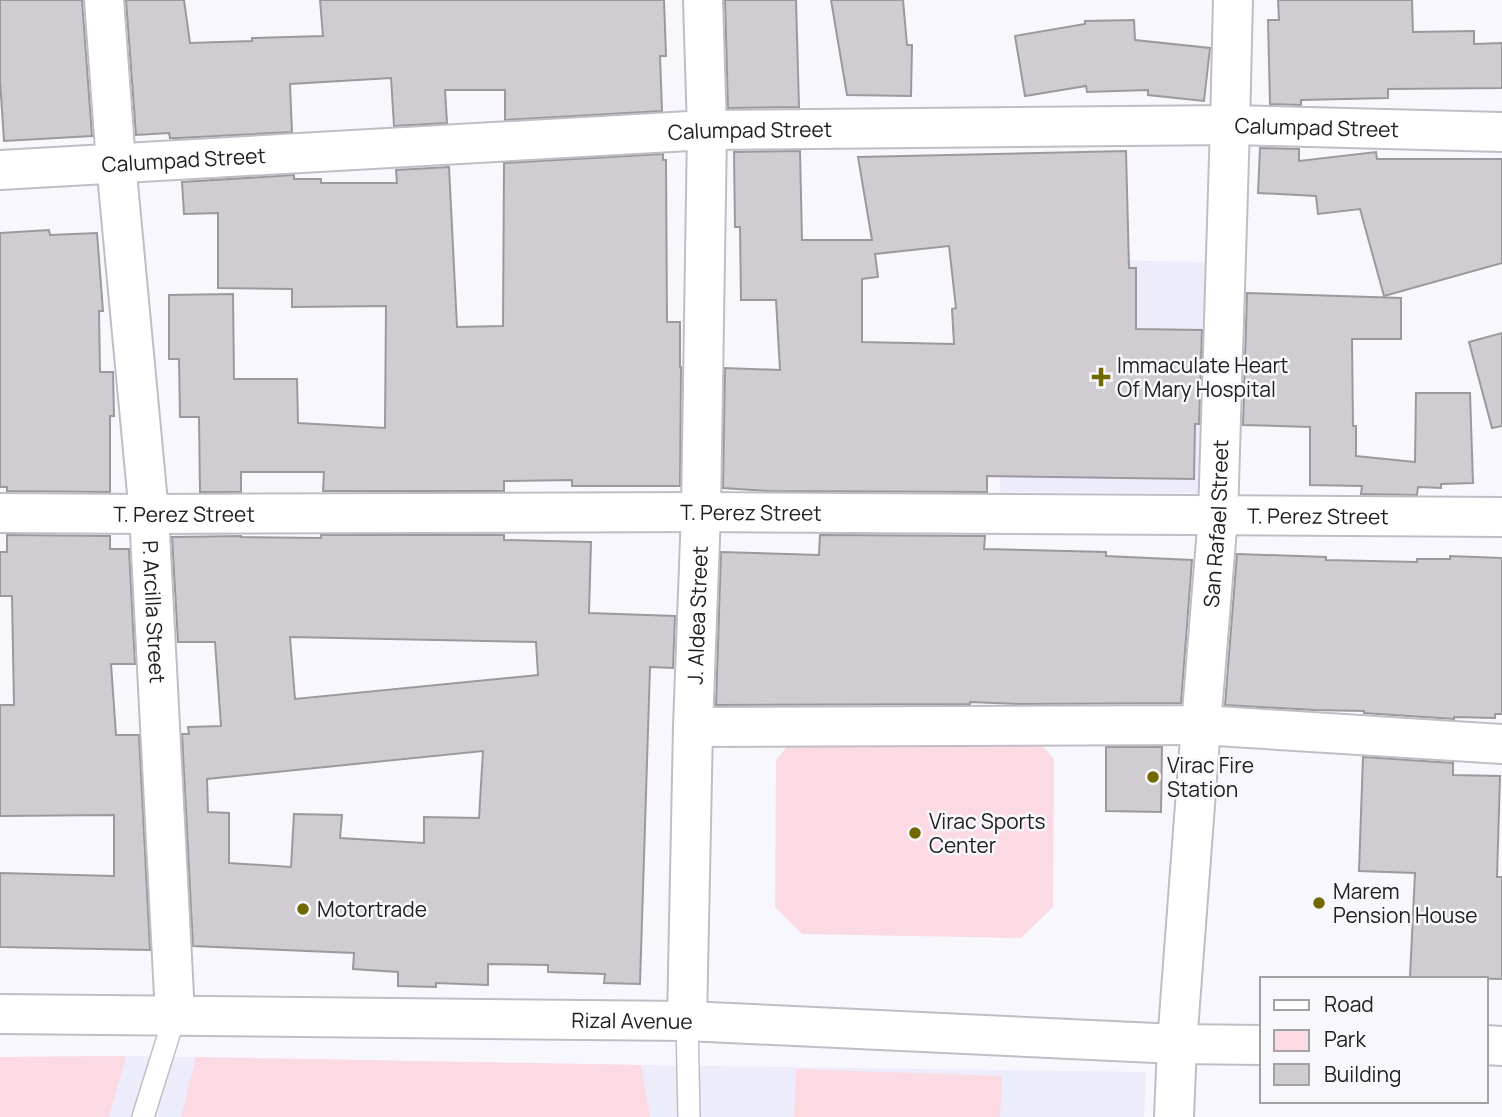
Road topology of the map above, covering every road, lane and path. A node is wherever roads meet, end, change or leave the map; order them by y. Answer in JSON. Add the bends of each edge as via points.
{"nodes":[{"id":1,"x":104,"y":0,"type":"edge"},
{"id":2,"x":703,"y":0,"type":"edge"},
{"id":3,"x":1233,"y":0,"type":"edge"},
{"id":4,"x":1230,"y":125,"type":"junction"},
{"id":5,"x":707,"y":130,"type":"junction"},
{"id":6,"x":1502,"y":132,"type":"edge"},
{"id":7,"x":116,"y":163,"type":"junction"},
{"id":8,"x":0,"y":170,"type":"edge"},
{"id":9,"x":701,"y":512,"type":"junction"},
{"id":10,"x":0,"y":513,"type":"edge"},
{"id":11,"x":149,"y":514,"type":"junction"},
{"id":12,"x":1218,"y":516,"type":"junction"},
{"id":13,"x":1502,"y":517,"type":"edge"},
{"id":14,"x":1201,"y":725,"type":"junction"},
{"id":15,"x":692,"y":727,"type":"junction"},
{"id":16,"x":1502,"y":744,"type":"edge"},
{"id":17,"x":0,"y":1014,"type":"edge"},
{"id":18,"x":174,"y":1015,"type":"junction"},
{"id":19,"x":687,"y":1021,"type":"junction"},
{"id":20,"x":1177,"y":1044,"type":"junction"},
{"id":21,"x":1260,"y":1045,"type":"edge"},
{"id":22,"x":143,"y":1117,"type":"edge"},
{"id":23,"x":689,"y":1117,"type":"edge"},
{"id":24,"x":1174,"y":1117,"type":"edge"}],
"edges":[{"from":1,"to":7,"type":"street","name":"P. Arcilla Street"},
{"from":2,"to":5,"type":"street","name":"J. Aldea Street"},
{"from":3,"to":4,"type":"street","name":"San Rafael Street"},
{"from":4,"to":5,"type":"street","name":"Calumpad Street"},
{"from":4,"to":6,"type":"street","name":"Calumpad Street"},
{"from":4,"to":12,"type":"street","name":"San Rafael Street"},
{"from":5,"to":7,"type":"street","name":"Calumpad Street"},
{"from":5,"to":9,"type":"street","name":"J. Aldea Street"},
{"from":7,"to":8,"type":"street","name":"Calumpad Street"},
{"from":7,"to":11,"type":"street","name":"P. Arcilla Street"},
{"from":9,"to":11,"type":"street","name":"T. Perez Street"},
{"from":9,"to":12,"type":"street","name":"T. Perez Street"},
{"from":9,"to":15,"type":"street","name":"J. Aldea Street"},
{"from":10,"to":11,"type":"street","name":"T. Perez Street"},
{"from":11,"to":18,"type":"street","name":"P. Arcilla Street"},
{"from":12,"to":13,"type":"street","name":"T. Perez Street"},
{"from":12,"to":14,"type":"street","name":"San Rafael Street"},
{"from":14,"to":15,"type":"street"},
{"from":14,"to":16,"type":"street"},
{"from":14,"to":20,"type":"street","name":"San Rafael Street"},
{"from":15,"to":19,"type":"street","name":"J. Aldea Street"},
{"from":17,"to":18,"type":"street","name":"Rizal Avenue"},
{"from":18,"to":19,"type":"street","name":"Rizal Avenue"},
{"from":18,"to":22,"type":"lane"},
{"from":19,"to":20,"type":"street","name":"Rizal Avenue"},
{"from":19,"to":23,"type":"lane"},
{"from":20,"to":21,"type":"street","name":"Rizal Avenue"},
{"from":20,"to":24,"type":"street","name":"San Rafael Street"}]}
